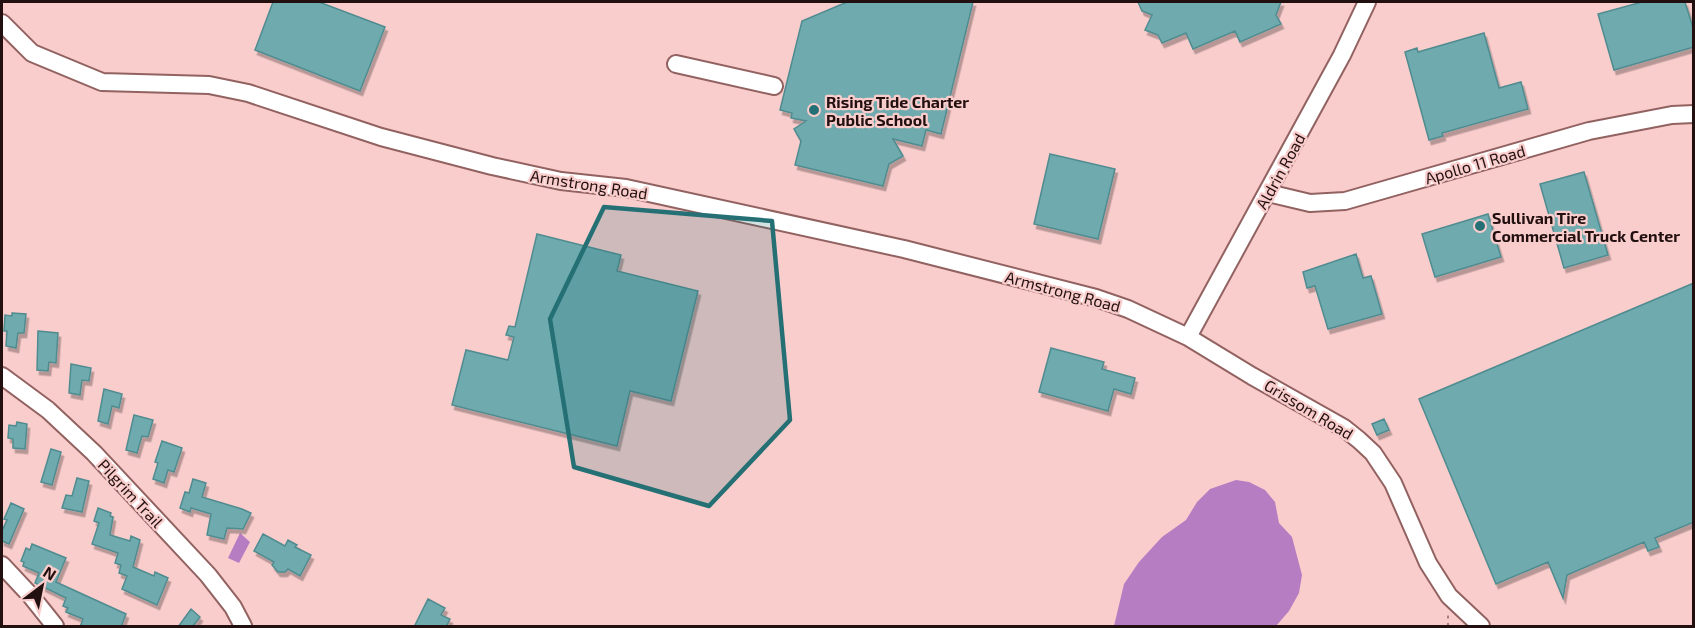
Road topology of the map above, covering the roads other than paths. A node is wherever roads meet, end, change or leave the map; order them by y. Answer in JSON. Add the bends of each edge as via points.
{"nodes":[{"id":1,"x":1367,"y":2,"type":"edge"},
{"id":2,"x":2,"y":23,"type":"edge"},
{"id":3,"x":676,"y":64,"type":"dead end"},
{"id":4,"x":774,"y":86,"type":"dead end"},
{"id":5,"x":1688,"y":114,"type":"edge"},
{"id":6,"x":1268,"y":193,"type":"junction"},
{"id":7,"x":1188,"y":337,"type":"junction"},
{"id":8,"x":2,"y":376,"type":"edge"},
{"id":9,"x":2,"y":566,"type":"edge"},
{"id":10,"x":56,"y":627,"type":"edge"},
{"id":11,"x":243,"y":627,"type":"edge"},
{"id":12,"x":1481,"y":627,"type":"edge"}],
"edges":[{"from":1,"to":6,"type":"street","name":"Aldrin Road"},
{"from":2,"to":7,"type":"street","name":"Armstrong Road","via":[[32,53],[102,82],[208,85],[248,93],[381,137],[492,166],[561,181],[626,188],[904,249],[1096,298]]},
{"from":3,"to":4,"type":"street"},
{"from":5,"to":6,"type":"street","name":"Apollo 11 Road","via":[[1590,131],[1345,201],[1310,203]]},
{"from":6,"to":7,"type":"street","name":"Aldrin Road"},
{"from":7,"to":12,"type":"street","name":"Grissom Road","via":[[1344,428],[1373,453],[1393,483],[1428,563],[1449,596]]},
{"from":8,"to":11,"type":"street","name":"Pilgrim Trail","via":[[48,410],[94,453],[208,575]]},
{"from":9,"to":10,"type":"street"}]}
